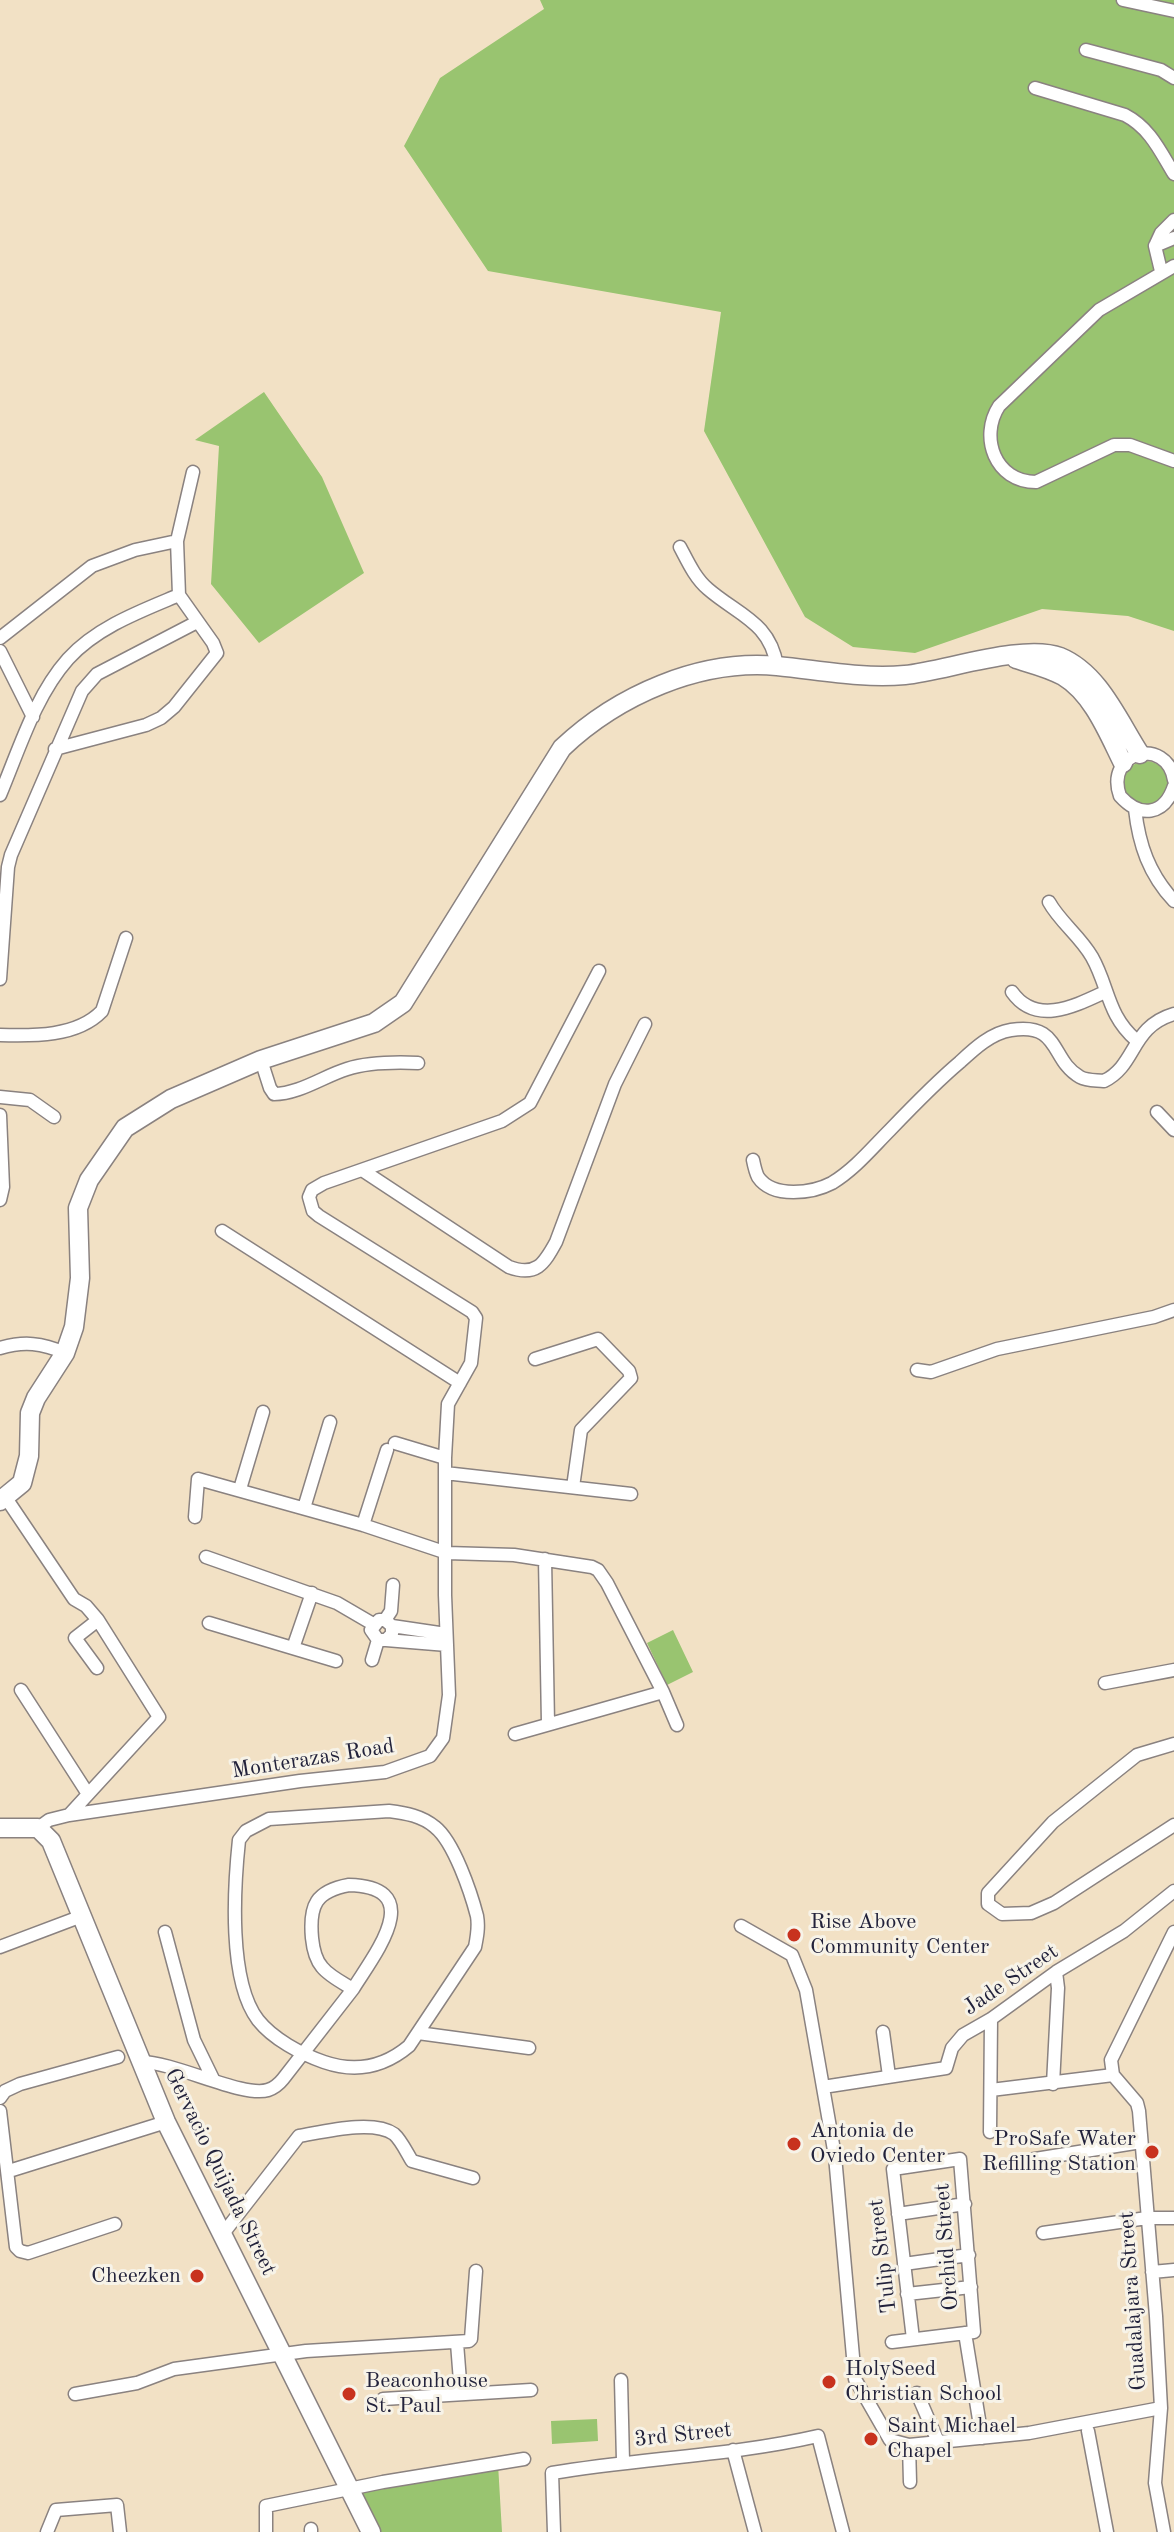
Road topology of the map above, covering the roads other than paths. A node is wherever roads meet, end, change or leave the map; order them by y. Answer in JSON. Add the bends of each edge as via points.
{"nodes":[{"id":1,"x":1123,"y":0,"type":"edge"},
{"id":2,"x":1174,"y":11,"type":"edge"},
{"id":3,"x":1086,"y":50,"type":"dead end"},
{"id":4,"x":1174,"y":78,"type":"edge"},
{"id":5,"x":1035,"y":88,"type":"dead end"},
{"id":6,"x":1174,"y":174,"type":"edge"},
{"id":7,"x":1174,"y":220,"type":"edge"},
{"id":8,"x":1174,"y":238,"type":"edge"},
{"id":9,"x":1155,"y":246,"type":"junction"},
{"id":10,"x":1174,"y":266,"type":"edge"},
{"id":11,"x":1161,"y":271,"type":"junction"},
{"id":12,"x":1174,"y":461,"type":"edge"},
{"id":13,"x":193,"y":472,"type":"dead end"},
{"id":14,"x":177,"y":541,"type":"junction"},
{"id":15,"x":680,"y":547,"type":"dead end"},
{"id":16,"x":179,"y":595,"type":"junction"},
{"id":17,"x":197,"y":622,"type":"junction"},
{"id":18,"x":0,"y":638,"type":"edge"},
{"id":19,"x":0,"y":651,"type":"edge"},
{"id":20,"x":1010,"y":656,"type":"junction"},
{"id":21,"x":777,"y":666,"type":"junction"},
{"id":22,"x":33,"y":717,"type":"junction"},
{"id":23,"x":55,"y":749,"type":"junction"},
{"id":24,"x":1140,"y":754,"type":"junction"},
{"id":25,"x":1123,"y":763,"type":"junction"},
{"id":26,"x":1174,"y":783,"type":"edge"},
{"id":27,"x":0,"y":795,"type":"edge"},
{"id":28,"x":1170,"y":802,"type":"edge"},
{"id":29,"x":1135,"y":809,"type":"junction"},
{"id":30,"x":1174,"y":901,"type":"edge"},
{"id":31,"x":1049,"y":902,"type":"dead end"},
{"id":32,"x":126,"y":938,"type":"dead end"},
{"id":33,"x":599,"y":971,"type":"dead end"},
{"id":34,"x":0,"y":979,"type":"edge"},
{"id":35,"x":1012,"y":992,"type":"dead end"},
{"id":36,"x":1105,"y":992,"type":"junction"},
{"id":37,"x":1174,"y":1014,"type":"edge"},
{"id":38,"x":645,"y":1024,"type":"dead end"},
{"id":39,"x":0,"y":1035,"type":"edge"},
{"id":40,"x":1136,"y":1040,"type":"junction"},
{"id":41,"x":261,"y":1060,"type":"junction"},
{"id":42,"x":418,"y":1063,"type":"dead end"},
{"id":43,"x":0,"y":1097,"type":"edge"},
{"id":44,"x":1157,"y":1112,"type":"dead end"},
{"id":45,"x":0,"y":1115,"type":"edge"},
{"id":46,"x":54,"y":1117,"type":"dead end"},
{"id":47,"x":1174,"y":1130,"type":"edge"},
{"id":48,"x":753,"y":1160,"type":"dead end"},
{"id":49,"x":362,"y":1170,"type":"junction"},
{"id":50,"x":0,"y":1200,"type":"edge"},
{"id":51,"x":222,"y":1231,"type":"dead end"},
{"id":52,"x":1174,"y":1310,"type":"edge"},
{"id":53,"x":0,"y":1348,"type":"edge"},
{"id":54,"x":65,"y":1353,"type":"junction"},
{"id":55,"x":535,"y":1359,"type":"dead end"},
{"id":56,"x":917,"y":1370,"type":"dead end"},
{"id":57,"x":460,"y":1383,"type":"junction"},
{"id":58,"x":263,"y":1412,"type":"dead end"},
{"id":59,"x":330,"y":1422,"type":"dead end"},
{"id":60,"x":445,"y":1458,"type":"junction"},
{"id":61,"x":445,"y":1473,"type":"junction"},
{"id":62,"x":573,"y":1487,"type":"junction"},
{"id":63,"x":240,"y":1489,"type":"junction"},
{"id":64,"x":631,"y":1494,"type":"dead end"},
{"id":65,"x":3,"y":1499,"type":"edge"},
{"id":66,"x":304,"y":1508,"type":"junction"},
{"id":67,"x":195,"y":1517,"type":"dead end"},
{"id":68,"x":363,"y":1525,"type":"junction"},
{"id":69,"x":447,"y":1553,"type":"junction"},
{"id":70,"x":206,"y":1557,"type":"dead end"},
{"id":71,"x":545,"y":1559,"type":"junction"},
{"id":72,"x":393,"y":1585,"type":"dead end"},
{"id":73,"x":312,"y":1593,"type":"junction"},
{"id":74,"x":98,"y":1620,"type":"junction"},
{"id":75,"x":209,"y":1623,"type":"dead end"},
{"id":76,"x":384,"y":1623,"type":"junction"},
{"id":77,"x":446,"y":1639,"type":"junction"},
{"id":78,"x":382,"y":1640,"type":"junction"},
{"id":79,"x":293,"y":1648,"type":"junction"},
{"id":80,"x":372,"y":1660,"type":"dead end"},
{"id":81,"x":336,"y":1661,"type":"dead end"},
{"id":82,"x":97,"y":1668,"type":"dead end"},
{"id":83,"x":1174,"y":1670,"type":"edge"},
{"id":84,"x":1105,"y":1683,"type":"dead end"},
{"id":85,"x":21,"y":1690,"type":"dead end"},
{"id":86,"x":663,"y":1692,"type":"junction"},
{"id":87,"x":548,"y":1723,"type":"junction"},
{"id":88,"x":677,"y":1725,"type":"dead end"},
{"id":89,"x":515,"y":1734,"type":"dead end"},
{"id":90,"x":1174,"y":1744,"type":"edge"},
{"id":91,"x":88,"y":1794,"type":"junction"},
{"id":92,"x":69,"y":1815,"type":"junction"},
{"id":93,"x":1174,"y":1825,"type":"edge"},
{"id":94,"x":0,"y":1828,"type":"edge"},
{"id":95,"x":38,"y":1828,"type":"junction"},
{"id":96,"x":1174,"y":1891,"type":"edge"},
{"id":97,"x":82,"y":1916,"type":"junction"},
{"id":98,"x":741,"y":1926,"type":"dead end"},
{"id":99,"x":165,"y":1932,"type":"dead end"},
{"id":100,"x":1174,"y":1932,"type":"edge"},
{"id":101,"x":0,"y":1947,"type":"edge"},
{"id":102,"x":1056,"y":1972,"type":"junction"},
{"id":103,"x":353,"y":1989,"type":"junction"},
{"id":104,"x":991,"y":2019,"type":"junction"},
{"id":105,"x":883,"y":2032,"type":"dead end"},
{"id":106,"x":418,"y":2033,"type":"junction"},
{"id":107,"x":529,"y":2048,"type":"dead end"},
{"id":108,"x":302,"y":2053,"type":"junction"},
{"id":109,"x":118,"y":2057,"type":"dead end"},
{"id":110,"x":141,"y":2062,"type":"junction"},
{"id":111,"x":1113,"y":2075,"type":"junction"},
{"id":112,"x":889,"y":2076,"type":"junction"},
{"id":113,"x":213,"y":2079,"type":"junction"},
{"id":114,"x":1053,"y":2084,"type":"junction"},
{"id":115,"x":823,"y":2087,"type":"junction"},
{"id":116,"x":991,"y":2090,"type":"junction"},
{"id":117,"x":0,"y":2098,"type":"edge"},
{"id":118,"x":0,"y":2111,"type":"edge"},
{"id":119,"x":166,"y":2122,"type":"junction"},
{"id":120,"x":990,"y":2132,"type":"dead end"},
{"id":121,"x":1141,"y":2142,"type":"junction"},
{"id":122,"x":1029,"y":2160,"type":"dead end"},
{"id":123,"x":893,"y":2169,"type":"joint"},
{"id":124,"x":9,"y":2171,"type":"junction"},
{"id":125,"x":473,"y":2178,"type":"dead end"},
{"id":126,"x":965,"y":2204,"type":"junction"},
{"id":127,"x":898,"y":2214,"type":"junction"},
{"id":128,"x":1147,"y":2218,"type":"junction"},
{"id":129,"x":1174,"y":2218,"type":"edge"},
{"id":130,"x":115,"y":2224,"type":"dead end"},
{"id":131,"x":1043,"y":2233,"type":"dead end"},
{"id":132,"x":222,"y":2235,"type":"junction"},
{"id":133,"x":969,"y":2255,"type":"junction"},
{"id":134,"x":904,"y":2264,"type":"junction"},
{"id":135,"x":1174,"y":2270,"type":"edge"},
{"id":136,"x":476,"y":2271,"type":"dead end"},
{"id":137,"x":1152,"y":2272,"type":"junction"},
{"id":138,"x":971,"y":2287,"type":"junction"},
{"id":139,"x":907,"y":2294,"type":"junction"},
{"id":140,"x":969,"y":2332,"type":"junction"},
{"id":141,"x":913,"y":2339,"type":"junction"},
{"id":142,"x":892,"y":2342,"type":"dead end"},
{"id":143,"x":457,"y":2343,"type":"junction"},
{"id":144,"x":283,"y":2355,"type":"junction"},
{"id":145,"x":621,"y":2380,"type":"dead end"},
{"id":146,"x":531,"y":2390,"type":"dead end"},
{"id":147,"x":917,"y":2393,"type":"dead end"},
{"id":148,"x":75,"y":2394,"type":"dead end"},
{"id":149,"x":461,"y":2394,"type":"junction"},
{"id":150,"x":383,"y":2399,"type":"dead end"},
{"id":151,"x":1161,"y":2408,"type":"junction"},
{"id":152,"x":1174,"y":2426,"type":"edge"},
{"id":153,"x":1161,"y":2429,"type":"junction"},
{"id":154,"x":1088,"y":2431,"type":"dead end"},
{"id":155,"x":982,"y":2438,"type":"junction"},
{"id":156,"x":939,"y":2444,"type":"junction"},
{"id":157,"x":909,"y":2445,"type":"junction"},
{"id":158,"x":733,"y":2450,"type":"junction"},
{"id":159,"x":524,"y":2459,"type":"dead end"},
{"id":160,"x":623,"y":2461,"type":"junction"},
{"id":161,"x":910,"y":2482,"type":"dead end"},
{"id":162,"x":349,"y":2489,"type":"junction"},
{"id":163,"x":1167,"y":2529,"type":"edge"},
{"id":164,"x":47,"y":2532,"type":"edge"},
{"id":165,"x":120,"y":2532,"type":"edge"},
{"id":166,"x":266,"y":2532,"type":"edge"},
{"id":167,"x":371,"y":2532,"type":"edge"},
{"id":168,"x":554,"y":2532,"type":"edge"},
{"id":169,"x":755,"y":2532,"type":"edge"},
{"id":170,"x":843,"y":2532,"type":"edge"},
{"id":171,"x":1107,"y":2532,"type":"edge"}],
"edges":[{"from":1,"to":2,"type":"street"},
{"from":3,"to":4,"type":"street"},
{"from":5,"to":6,"type":"street","via":[[1138,122]]},
{"from":7,"to":9,"type":"street"},
{"from":8,"to":9,"type":"street"},
{"from":9,"to":11,"type":"street"},
{"from":10,"to":11,"type":"street"},
{"from":11,"to":12,"type":"street","via":[[1099,310],[1044,362],[999,406],[988,435],[1004,469],[1027,482],[1114,445],[1130,445]]},
{"from":13,"to":14,"type":"street"},
{"from":14,"to":16,"type":"street"},
{"from":14,"to":18,"type":"street","via":[[92,566]]},
{"from":15,"to":21,"type":"street","via":[[707,588],[763,632]]},
{"from":16,"to":17,"type":"street"},
{"from":16,"to":22,"type":"street","via":[[83,646],[54,676]]},
{"from":17,"to":23,"type":"street","via":[[97,674],[82,691]]},
{"from":17,"to":23,"type":"street","via":[[217,653],[174,707],[146,725]]},
{"from":19,"to":22,"type":"street"},
{"from":20,"to":21,"type":"street","via":[[883,676]]},
{"from":20,"to":24,"type":"street","via":[[1049,654],[1080,668]]},
{"from":20,"to":25,"type":"street","via":[[1079,688]]},
{"from":21,"to":41,"type":"street","via":[[705,671],[610,709],[586,725],[562,748],[403,1003],[374,1023]]},
{"from":22,"to":27,"type":"street"},
{"from":23,"to":34,"type":"street","via":[[8,867]]},
{"from":24,"to":25,"type":"street"},
{"from":24,"to":26,"type":"street","via":[[1159,756],[1169,765]]},
{"from":25,"to":29,"type":"street","via":[[1118,789]]},
{"from":26,"to":28,"type":"street"},
{"from":28,"to":29,"type":"street","via":[[1152,810]]},
{"from":29,"to":30,"type":"street","via":[[1141,847]]},
{"from":31,"to":36,"type":"street","via":[[1094,960]]},
{"from":32,"to":39,"type":"street","via":[[95,1019],[54,1033]]},
{"from":33,"to":49,"type":"street","via":[[530,1103],[502,1121]]},
{"from":35,"to":36,"type":"street","via":[[1028,1008],[1059,1011]]},
{"from":36,"to":40,"type":"street","via":[[1117,1019]]},
{"from":37,"to":40,"type":"street"},
{"from":38,"to":49,"type":"street","via":[[615,1084],[556,1242],[535,1269],[509,1267]]},
{"from":40,"to":48,"type":"street","via":[[1114,1076],[1079,1081],[1044,1034],[1032,1029],[990,1037],[928,1090],[853,1167],[813,1191],[780,1190],[758,1177]]},
{"from":41,"to":42,"type":"street","via":[[274,1094],[348,1068]]},
{"from":41,"to":54,"type":"street","via":[[144,1114],[107,1152],[78,1208],[79,1299]]},
{"from":43,"to":46,"type":"street","via":[[30,1100]]},
{"from":44,"to":47,"type":"street"},
{"from":45,"to":50,"type":"street"},
{"from":49,"to":57,"type":"street","name":"Monterazas Road","via":[[317,1186],[309,1204],[319,1216],[472,1312],[477,1326],[471,1363]]},
{"from":51,"to":57,"type":"street"},
{"from":52,"to":56,"type":"street","via":[[997,1349],[931,1372]]},
{"from":53,"to":54,"type":"street","via":[[30,1343]]},
{"from":54,"to":65,"type":"street","via":[[30,1413],[22,1483]]},
{"from":55,"to":62,"type":"street","via":[[598,1339],[629,1371],[631,1378],[581,1430]]},
{"from":57,"to":60,"type":"street","name":"Monterazas Road","via":[[448,1404]]},
{"from":58,"to":63,"type":"street"},
{"from":59,"to":66,"type":"street"},
{"from":60,"to":61,"type":"street","name":"Monterazas Road"},
{"from":60,"to":68,"type":"street","via":[[391,1447]]},
{"from":61,"to":62,"type":"street"},
{"from":61,"to":69,"type":"street","name":"Monterazas Road"},
{"from":62,"to":64,"type":"street"},
{"from":63,"to":66,"type":"street"},
{"from":63,"to":67,"type":"street","via":[[198,1479]]},
{"from":65,"to":74,"type":"street","via":[[74,1599]]},
{"from":66,"to":68,"type":"street"},
{"from":68,"to":69,"type":"street"},
{"from":69,"to":71,"type":"street"},
{"from":69,"to":77,"type":"street","name":"Monterazas Road"},
{"from":70,"to":73,"type":"street"},
{"from":71,"to":86,"type":"street","via":[[592,1567],[602,1575]]},
{"from":71,"to":87,"type":"street"},
{"from":72,"to":76,"type":"street","via":[[391,1611]]},
{"from":73,"to":76,"type":"street"},
{"from":73,"to":79,"type":"street"},
{"from":74,"to":82,"type":"street","via":[[75,1638]]},
{"from":74,"to":91,"type":"street","via":[[159,1717]]},
{"from":75,"to":79,"type":"street"},
{"from":76,"to":77,"type":"street"},
{"from":76,"to":78,"type":"street","via":[[392,1634]]},
{"from":76,"to":78,"type":"street","via":[[371,1630]]},
{"from":77,"to":78,"type":"street"},
{"from":77,"to":92,"type":"street","name":"Monterazas Road","via":[[449,1695],[443,1738],[430,1756],[385,1772]]},
{"from":78,"to":80,"type":"street"},
{"from":79,"to":81,"type":"street"},
{"from":83,"to":84,"type":"street"},
{"from":85,"to":91,"type":"street"},
{"from":86,"to":87,"type":"street"},
{"from":86,"to":88,"type":"street"},
{"from":87,"to":89,"type":"street"},
{"from":90,"to":93,"type":"street","via":[[1137,1755],[1053,1822],[988,1893],[988,1904],[1002,1914],[1031,1913]]},
{"from":91,"to":92,"type":"street"},
{"from":92,"to":95,"type":"street","name":"Monterazas Road"},
{"from":94,"to":95,"type":"street"},
{"from":95,"to":97,"type":"street","name":"Gervacio Quijada Street","via":[[51,1841]]},
{"from":96,"to":102,"type":"street","name":"Jade Street","via":[[1124,1931]]},
{"from":97,"to":101,"type":"street"},
{"from":97,"to":110,"type":"street","name":"Gervacio Quijada Street"},
{"from":98,"to":115,"type":"street","via":[[792,1955],[806,1990]]},
{"from":99,"to":113,"type":"street","via":[[194,2040]]},
{"from":100,"to":111,"type":"street","via":[[1111,2060]]},
{"from":102,"to":104,"type":"street","name":"Jade Street"},
{"from":102,"to":114,"type":"street"},
{"from":103,"to":103,"type":"street","via":[[392,1921],[386,1896],[349,1885],[324,1893],[315,1903],[311,1923],[319,1964]]},
{"from":103,"to":108,"type":"street"},
{"from":104,"to":112,"type":"street","name":"Jade Street","via":[[963,2035],[946,2068]]},
{"from":104,"to":116,"type":"street"},
{"from":105,"to":112,"type":"street"},
{"from":106,"to":107,"type":"street"},
{"from":106,"to":108,"type":"street","via":[[396,2057],[369,2067],[335,2066]]},
{"from":106,"to":108,"type":"street","via":[[475,1947],[478,1934],[477,1918],[447,1842],[437,1828],[408,1813],[269,1819],[239,1840],[235,1945],[253,2012]]},
{"from":108,"to":113,"type":"street","via":[[269,2090],[251,2091]]},
{"from":109,"to":117,"type":"street","via":[[20,2084]]},
{"from":110,"to":113,"type":"street"},
{"from":110,"to":119,"type":"street","name":"Gervacio Quijada Street"},
{"from":111,"to":114,"type":"street"},
{"from":111,"to":121,"type":"street","name":"Guadalajara Street","via":[[1137,2103]]},
{"from":112,"to":115,"type":"street","name":"Jade Street"},
{"from":114,"to":116,"type":"street"},
{"from":115,"to":157,"type":"street","via":[[835,2156],[855,2379],[890,2440]]},
{"from":116,"to":120,"type":"street"},
{"from":118,"to":124,"type":"street"},
{"from":119,"to":124,"type":"street"},
{"from":119,"to":132,"type":"street","name":"Gervacio Quijada Street"},
{"from":121,"to":122,"type":"street"},
{"from":121,"to":128,"type":"street","name":"Guadalajara Street"},
{"from":123,"to":126,"type":"street","name":"Orchid Street","via":[[960,2159]]},
{"from":123,"to":127,"type":"street","name":"Tulip Street"},
{"from":124,"to":130,"type":"street","via":[[20,2251],[28,2253]]},
{"from":125,"to":132,"type":"street","via":[[412,2161],[394,2134],[375,2128],[299,2136]]},
{"from":126,"to":127,"type":"street"},
{"from":126,"to":133,"type":"street","name":"Orchid Street"},
{"from":127,"to":134,"type":"street","name":"Tulip Street"},
{"from":128,"to":129,"type":"street"},
{"from":128,"to":131,"type":"street"},
{"from":128,"to":137,"type":"street","name":"Guadalajara Street"},
{"from":132,"to":144,"type":"street","name":"Gervacio Quijada Street"},
{"from":133,"to":134,"type":"street"},
{"from":133,"to":138,"type":"street","name":"Orchid Street"},
{"from":134,"to":139,"type":"street","name":"Tulip Street"},
{"from":135,"to":137,"type":"street"},
{"from":136,"to":143,"type":"street","via":[[471,2339]]},
{"from":137,"to":151,"type":"street","name":"Guadalajara Street"},
{"from":138,"to":139,"type":"street"},
{"from":138,"to":140,"type":"street","name":"Orchid Street"},
{"from":139,"to":141,"type":"street","name":"Tulip Street"},
{"from":140,"to":141,"type":"street"},
{"from":140,"to":155,"type":"street","name":"Orchid Street"},
{"from":141,"to":142,"type":"street"},
{"from":143,"to":144,"type":"street"},
{"from":143,"to":149,"type":"street"},
{"from":144,"to":148,"type":"street","via":[[174,2369],[137,2383]]},
{"from":144,"to":162,"type":"street","name":"Gervacio Quijada Street"},
{"from":145,"to":160,"type":"street"},
{"from":146,"to":149,"type":"street"},
{"from":147,"to":156,"type":"street"},
{"from":149,"to":150,"type":"street"},
{"from":151,"to":153,"type":"street","name":"Guadalajara Street"},
{"from":151,"to":155,"type":"street"},
{"from":152,"to":153,"type":"street"},
{"from":153,"to":163,"type":"street","name":"Guadalajara Street","via":[[1155,2483]]},
{"from":154,"to":171,"type":"street"},
{"from":155,"to":156,"type":"street"},
{"from":156,"to":157,"type":"street"},
{"from":157,"to":161,"type":"street"},
{"from":158,"to":160,"type":"street","name":"3rd Street"},
{"from":158,"to":169,"type":"street"},
{"from":158,"to":170,"type":"street","name":"3rd Street","via":[[818,2436]]},
{"from":159,"to":162,"type":"street"},
{"from":160,"to":168,"type":"street","name":"3rd Street","via":[[552,2473]]},
{"from":162,"to":166,"type":"street","via":[[266,2506]]},
{"from":162,"to":167,"type":"street","name":"Gervacio Quijada Street"},
{"from":164,"to":165,"type":"street","via":[[56,2510],[117,2505]]}]}
